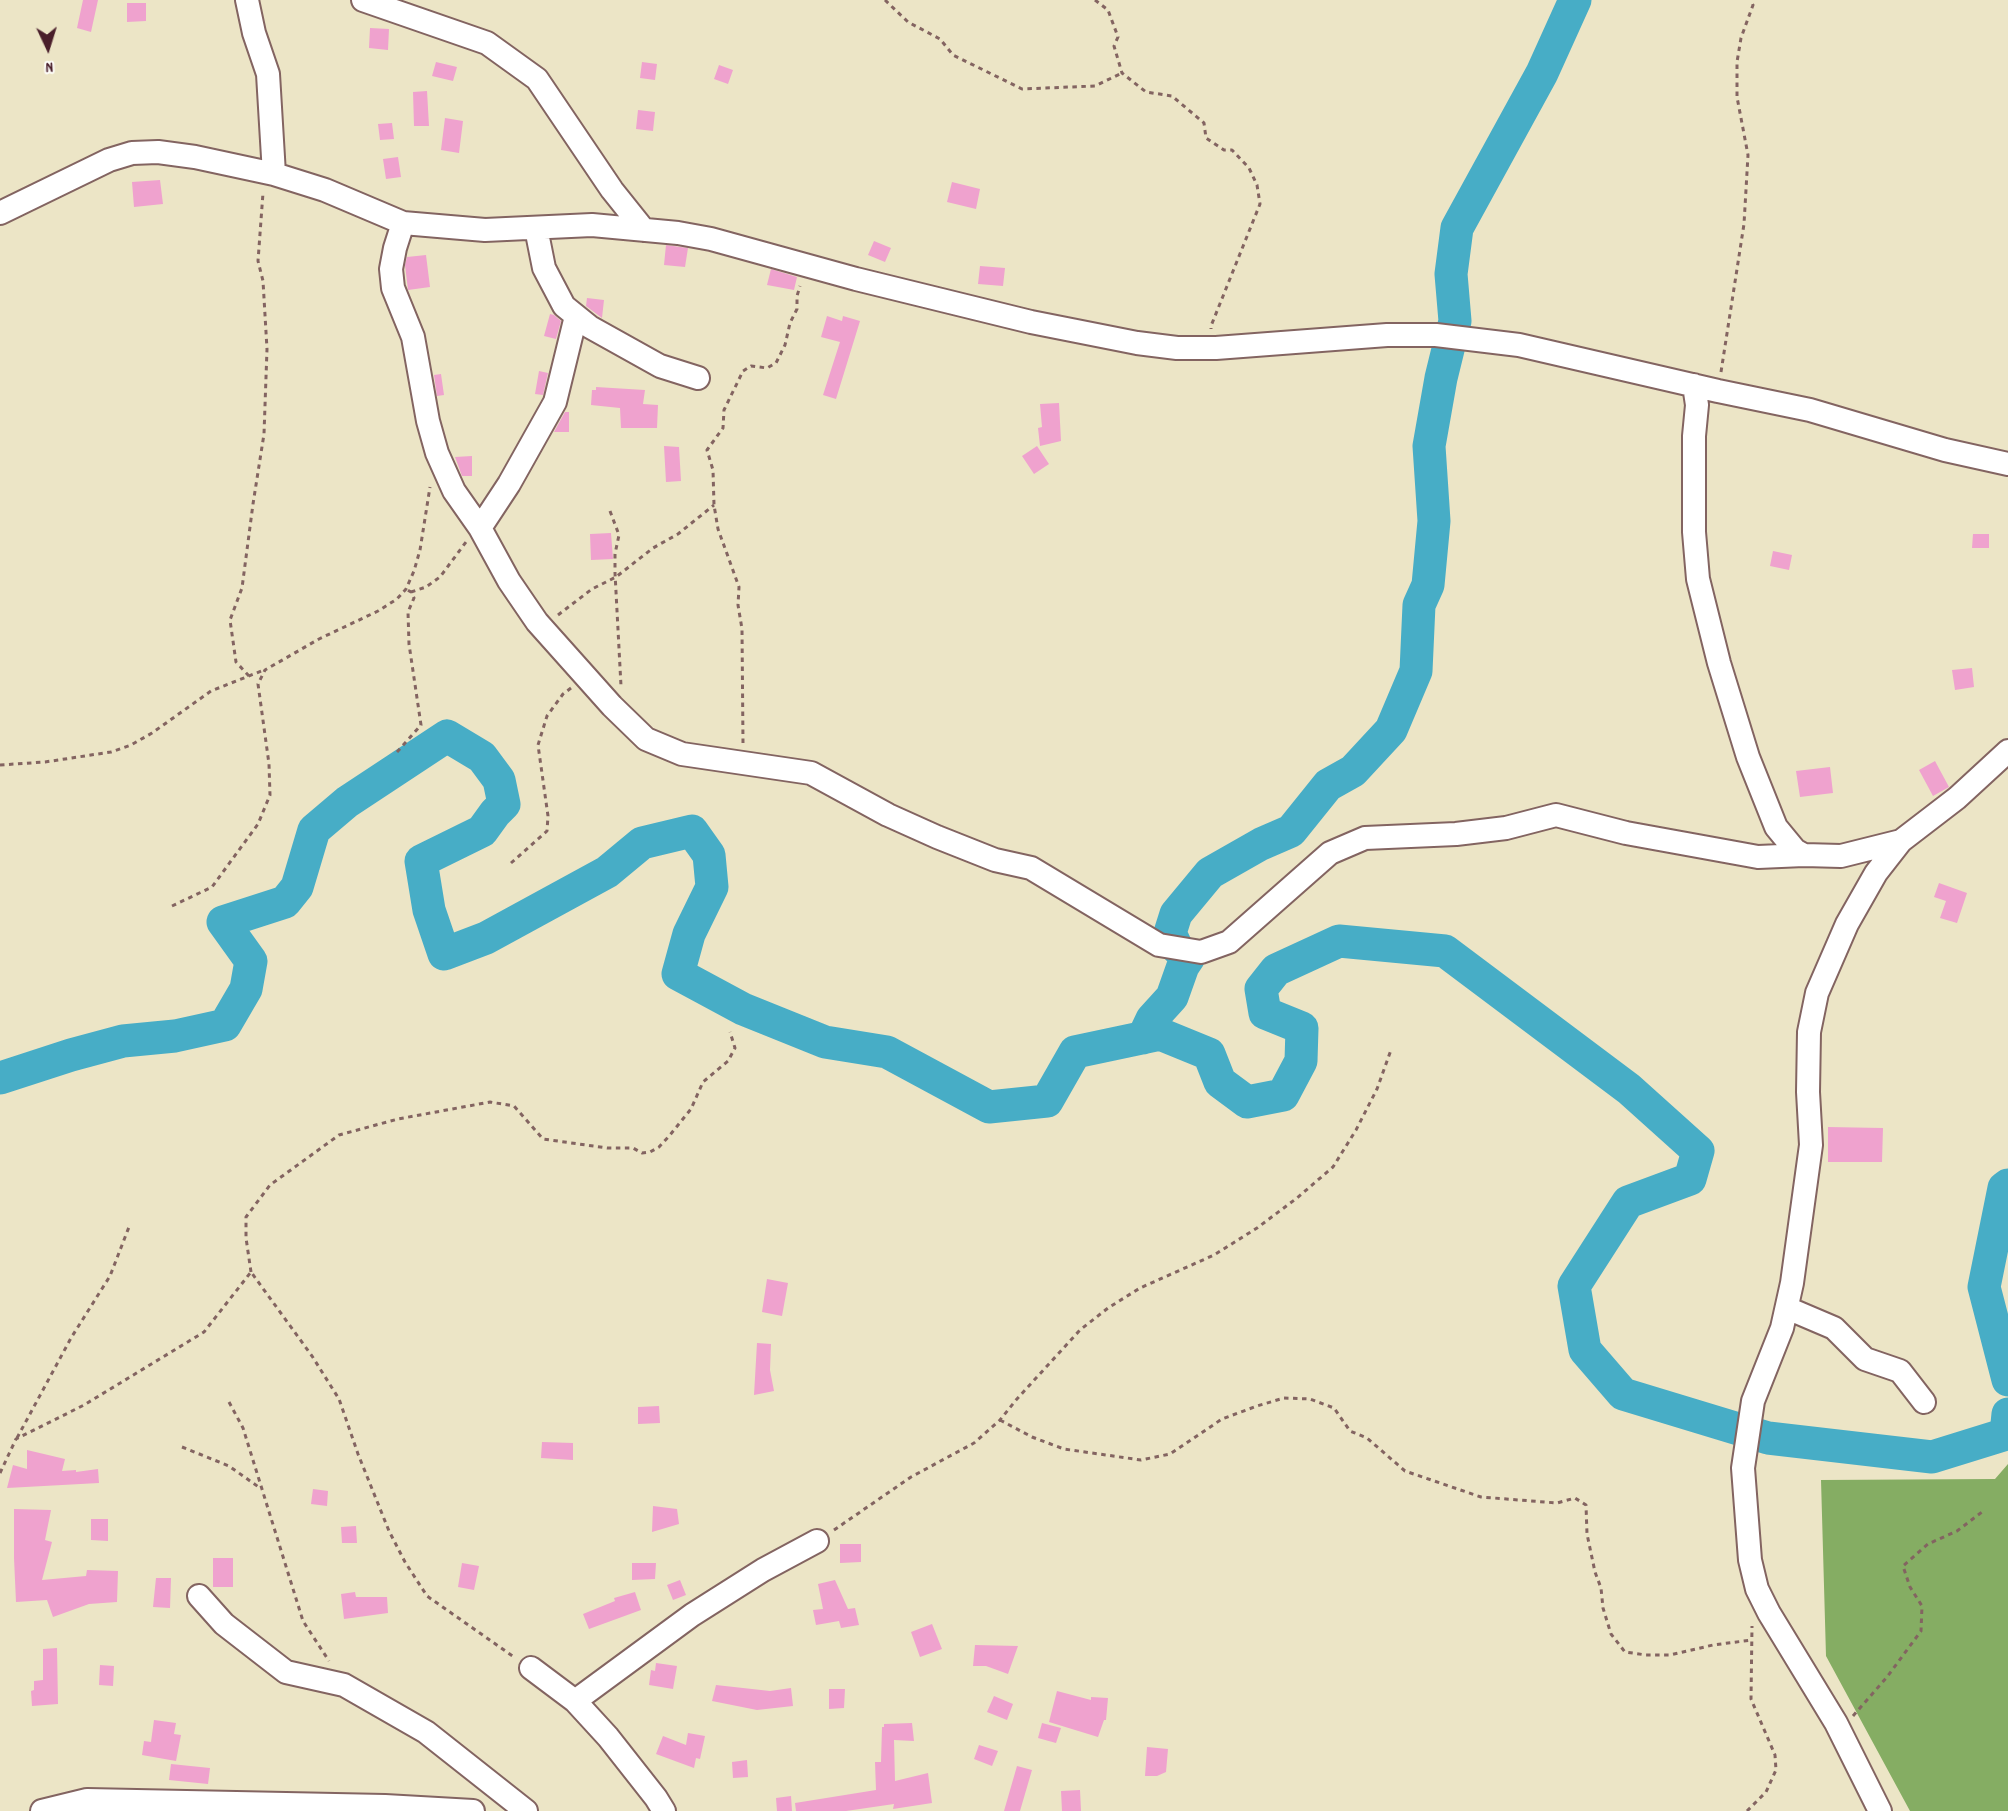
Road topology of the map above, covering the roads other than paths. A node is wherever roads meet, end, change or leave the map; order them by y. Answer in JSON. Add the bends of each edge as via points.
{"nodes":[{"id":1,"x":247,"y":0,"type":"edge"},
{"id":2,"x":363,"y":0,"type":"edge"},
{"id":3,"x":269,"y":173,"type":"junction"},
{"id":4,"x":0,"y":213,"type":"edge"},
{"id":5,"x":403,"y":223,"type":"junction"},
{"id":6,"x":536,"y":228,"type":"junction"},
{"id":7,"x":644,"y":230,"type":"junction"},
{"id":8,"x":576,"y":316,"type":"junction"},
{"id":9,"x":698,"y":378,"type":"dead end"},
{"id":10,"x":1694,"y":385,"type":"junction"},
{"id":11,"x":2008,"y":465,"type":"edge"},
{"id":12,"x":480,"y":528,"type":"junction"},
{"id":13,"x":2008,"y":751,"type":"edge"},
{"id":14,"x":1901,"y":841,"type":"junction"},
{"id":15,"x":1804,"y":855,"type":"junction"},
{"id":16,"x":1786,"y":1308,"type":"junction"},
{"id":17,"x":1924,"y":1402,"type":"dead end"},
{"id":18,"x":818,"y":1541,"type":"road end"},
{"id":19,"x":199,"y":1596,"type":"dead end"},
{"id":20,"x":531,"y":1668,"type":"road end"},
{"id":21,"x":575,"y":1701,"type":"junction"},
{"id":22,"x":42,"y":1811,"type":"edge"},
{"id":23,"x":473,"y":1811,"type":"edge"},
{"id":24,"x":526,"y":1811,"type":"edge"},
{"id":25,"x":664,"y":1811,"type":"edge"},
{"id":26,"x":1880,"y":1811,"type":"edge"}],
"edges":[{"from":1,"to":3,"type":"street","via":[[268,74]]},
{"from":2,"to":7,"type":"street","via":[[487,43],[537,80]]},
{"from":3,"to":4,"type":"street","via":[[167,153],[132,153],[81,172]]},
{"from":3,"to":5,"type":"street","via":[[325,189]]},
{"from":5,"to":6,"type":"street","via":[[485,230]]},
{"from":5,"to":12,"type":"street","via":[[394,248],[393,288],[413,337],[437,453],[454,491]]},
{"from":6,"to":7,"type":"street","via":[[592,225]]},
{"from":6,"to":8,"type":"street","via":[[544,268],[564,306]]},
{"from":7,"to":10,"type":"street","via":[[711,239],[1031,322],[1137,343],[1216,348],[1387,335],[1448,337],[1519,345]]},
{"from":8,"to":9,"type":"street","via":[[660,366]]},
{"from":8,"to":12,"type":"street","via":[[555,402]]},
{"from":10,"to":11,"type":"street","via":[[1810,410]]},
{"from":10,"to":15,"type":"street","via":[[1698,579],[1748,756],[1776,827]]},
{"from":12,"to":15,"type":"street","via":[[537,622],[646,739],[682,754],[811,773],[937,837],[995,860],[1031,868],[1159,945],[1201,952],[1229,942],[1330,853],[1365,838],[1506,828],[1556,815],[1626,833],[1758,857]]},
{"from":13,"to":14,"type":"street","via":[[1957,798]]},
{"from":14,"to":15,"type":"street","via":[[1841,856]]},
{"from":14,"to":16,"type":"street","via":[[1876,873],[1847,924],[1817,993],[1809,1032],[1811,1145]]},
{"from":16,"to":17,"type":"street","via":[[1834,1328],[1865,1359],[1900,1371]]},
{"from":16,"to":26,"type":"street","via":[[1753,1401],[1743,1468],[1749,1560],[1763,1600],[1840,1731]]},
{"from":18,"to":21,"type":"street","via":[[692,1615]]},
{"from":19,"to":24,"type":"street","via":[[224,1624],[286,1671],[344,1685],[426,1732]]},
{"from":20,"to":21,"type":"street"},
{"from":21,"to":25,"type":"street","via":[[608,1737]]},
{"from":22,"to":23,"type":"street","via":[[87,1800]]}]}
